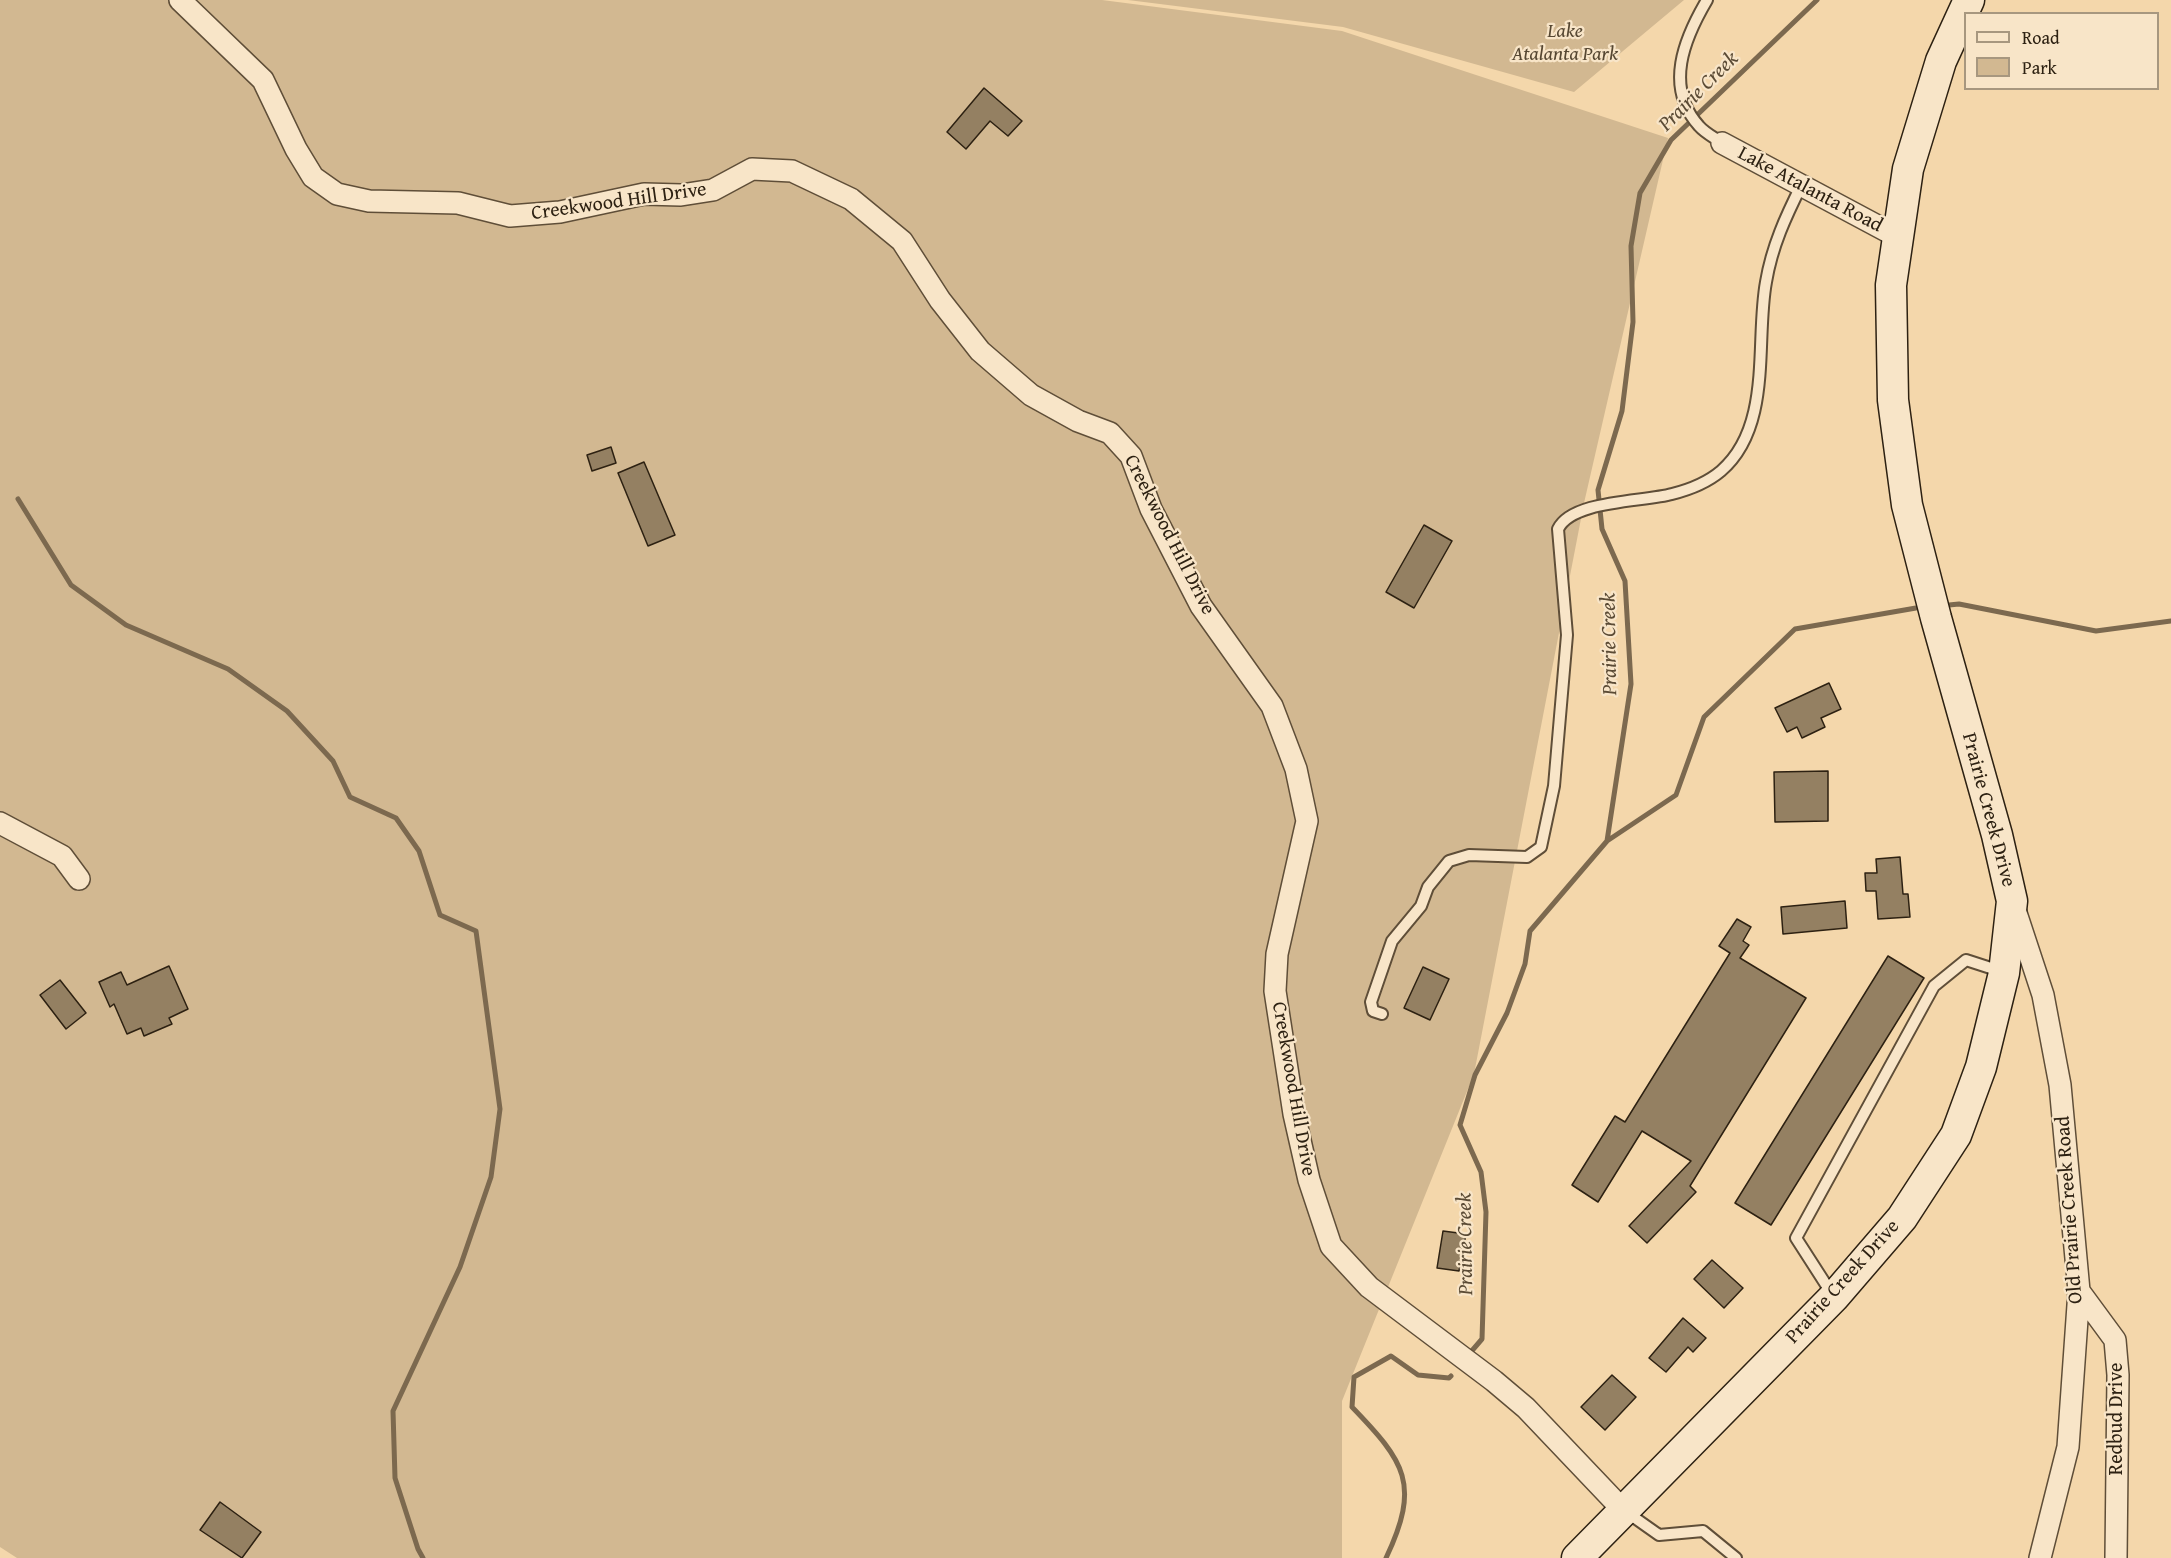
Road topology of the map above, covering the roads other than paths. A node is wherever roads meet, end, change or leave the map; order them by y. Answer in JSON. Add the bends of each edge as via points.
{"nodes":[{"id":1,"x":180,"y":0,"type":"edge"},
{"id":2,"x":1707,"y":0,"type":"edge"},
{"id":3,"x":1969,"y":0,"type":"edge"},
{"id":4,"x":1722,"y":143,"type":"joint"},
{"id":5,"x":1802,"y":184,"type":"junction"},
{"id":6,"x":1898,"y":237,"type":"junction"},
{"id":7,"x":0,"y":823,"type":"edge"},
{"id":8,"x":80,"y":879,"type":"dead end"},
{"id":9,"x":2012,"y":901,"type":"junction"},
{"id":10,"x":2004,"y":973,"type":"junction"},
{"id":11,"x":1382,"y":1014,"type":"dead end"},
{"id":12,"x":2079,"y":1291,"type":"junction"},
{"id":13,"x":1834,"y":1297,"type":"junction"},
{"id":14,"x":1623,"y":1510,"type":"junction"},
{"id":15,"x":1579,"y":1557,"type":"edge"},
{"id":16,"x":1736,"y":1558,"type":"edge"},
{"id":17,"x":2040,"y":1558,"type":"edge"},
{"id":18,"x":2116,"y":1558,"type":"edge"}],
"edges":[{"from":1,"to":14,"type":"street","name":"Creekwood Hill Drive","via":[[263,80],[313,177],[337,194],[369,201],[458,202],[510,216],[560,212],[644,194],[681,195],[713,190],[752,170],[792,171],[851,199],[902,241],[940,300],[980,351],[1031,395],[1078,422],[1110,433],[1131,456],[1151,509],[1202,606],[1272,706],[1296,769],[1307,821],[1277,954],[1275,991],[1294,1114],[1309,1180],[1331,1246],[1369,1287],[1526,1408]]},
{"from":2,"to":4,"type":"lane","via":[[1680,57],[1681,94],[1699,126]]},
{"from":3,"to":6,"type":"main road","name":"Prairie Creek Drive","via":[[1941,61],[1908,169]]},
{"from":4,"to":5,"type":"street","name":"Lake Atalanta Road"},
{"from":5,"to":6,"type":"street","name":"Lake Atalanta Road"},
{"from":5,"to":11,"type":"lane","via":[[1774,246],[1766,284],[1763,352],[1755,402],[1738,454],[1719,472],[1697,484],[1672,494],[1587,508],[1562,520],[1558,529],[1566,635],[1554,786],[1541,847],[1527,857],[1469,855],[1449,861],[1428,887],[1421,906],[1392,941],[1371,1002],[1373,1011]]},
{"from":6,"to":9,"type":"main road","name":"Prairie Creek Drive","via":[[1891,285],[1893,400],[1907,505]]},
{"from":7,"to":8,"type":"street","via":[[62,856]]},
{"from":9,"to":10,"type":"main road","name":"Prairie Creek Drive"},
{"from":9,"to":12,"type":"street","name":"Old Prairie Creek Road","via":[[2043,995],[2060,1085]]},
{"from":10,"to":13,"type":"main road","name":"Prairie Creek Drive","via":[[1981,1067],[1956,1135],[1902,1218]]},
{"from":10,"to":13,"type":"lane","via":[[1966,960],[1934,986],[1796,1238]]},
{"from":12,"to":17,"type":"street","name":"Old Prairie Creek Road","via":[[2068,1447]]},
{"from":12,"to":18,"type":"street","name":"Redbud Drive","via":[[2115,1340]]},
{"from":13,"to":14,"type":"main road","name":"Prairie Creek Drive"},
{"from":14,"to":15,"type":"main road","name":"Prairie Creek Drive"},
{"from":14,"to":16,"type":"lane","via":[[1659,1535],[1703,1532]]}]}
